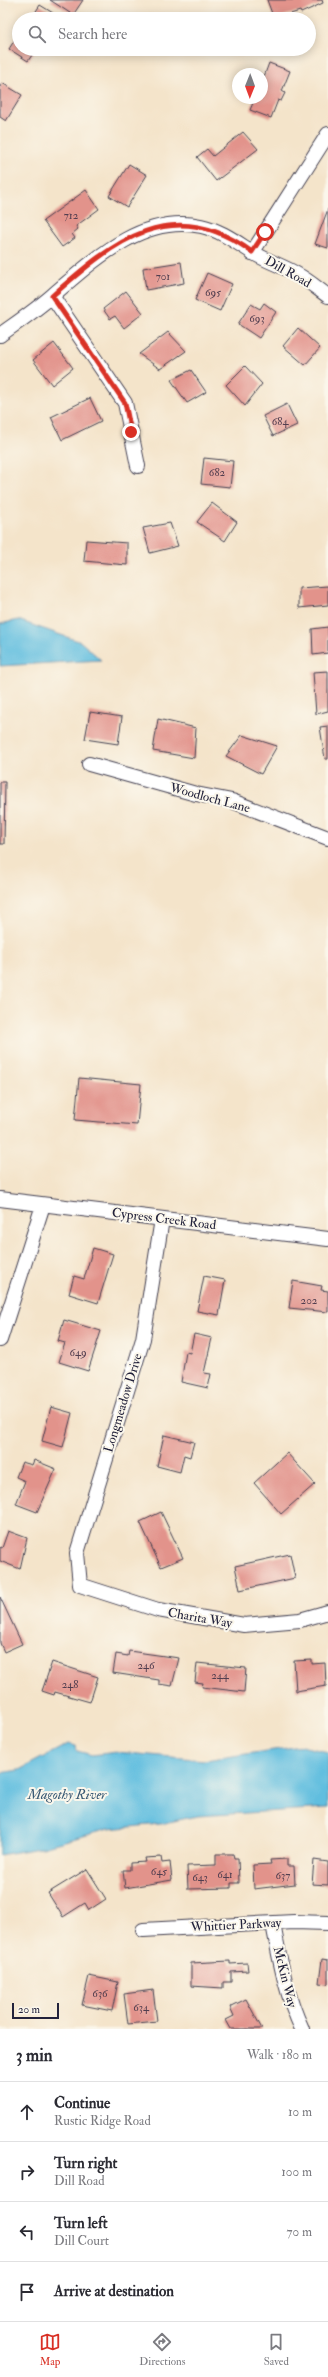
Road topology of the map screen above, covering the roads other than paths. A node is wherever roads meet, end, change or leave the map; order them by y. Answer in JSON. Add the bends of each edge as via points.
{"nodes":[{"id":1,"x":328,"y":134,"type":"edge"},
{"id":2,"x":252,"y":252,"type":"junction"},
{"id":3,"x":52,"y":296,"type":"junction"},
{"id":4,"x":328,"y":296,"type":"edge"},
{"id":5,"x":0,"y":335,"type":"edge"},
{"id":6,"x":138,"y":466,"type":"dead end"},
{"id":7,"x":89,"y":764,"type":"dead end"},
{"id":8,"x":328,"y":838,"type":"edge"},
{"id":9,"x":0,"y":1199,"type":"edge"},
{"id":10,"x":43,"y":1205,"type":"junction"},
{"id":11,"x":162,"y":1219,"type":"junction"},
{"id":12,"x":328,"y":1238,"type":"edge"},
{"id":13,"x":0,"y":1340,"type":"edge"},
{"id":14,"x":80,"y":1585,"type":"joint"},
{"id":15,"x":326,"y":1613,"type":"edge"},
{"id":16,"x":328,"y":1923,"type":"edge"},
{"id":17,"x":273,"y":1924,"type":"junction"},
{"id":18,"x":143,"y":1930,"type":"dead end"},
{"id":19,"x":302,"y":2029,"type":"edge"}],
"edges":[{"from":1,"to":2,"type":"street"},
{"from":2,"to":3,"type":"street","name":"Dill Road","via":[[215,230],[200,226],[168,226],[147,231],[115,244]]},
{"from":2,"to":4,"type":"street","name":"Dill Road","via":[[299,275]]},
{"from":3,"to":5,"type":"street","name":"Dill Road"},
{"from":3,"to":6,"type":"street","via":[[125,403]]},
{"from":7,"to":8,"type":"street","name":"Woodloch Lane","via":[[196,794],[232,801]]},
{"from":9,"to":10,"type":"street","name":"Cypress Creek Road"},
{"from":10,"to":11,"type":"street","name":"Cypress Creek Road"},
{"from":10,"to":13,"type":"street"},
{"from":11,"to":12,"type":"street","name":"Cypress Creek Road"},
{"from":11,"to":14,"type":"street","name":"Longmeadow Drive","via":[[143,1338],[77,1553]]},
{"from":14,"to":15,"type":"street","name":"Charita Way","via":[[158,1610],[244,1625],[300,1620]]},
{"from":16,"to":17,"type":"street","name":"Whittier Parkway"},
{"from":17,"to":18,"type":"street","name":"Whittier Parkway"},
{"from":17,"to":19,"type":"street","name":"McKin Way","via":[[283,1978],[292,2009]]}]}
